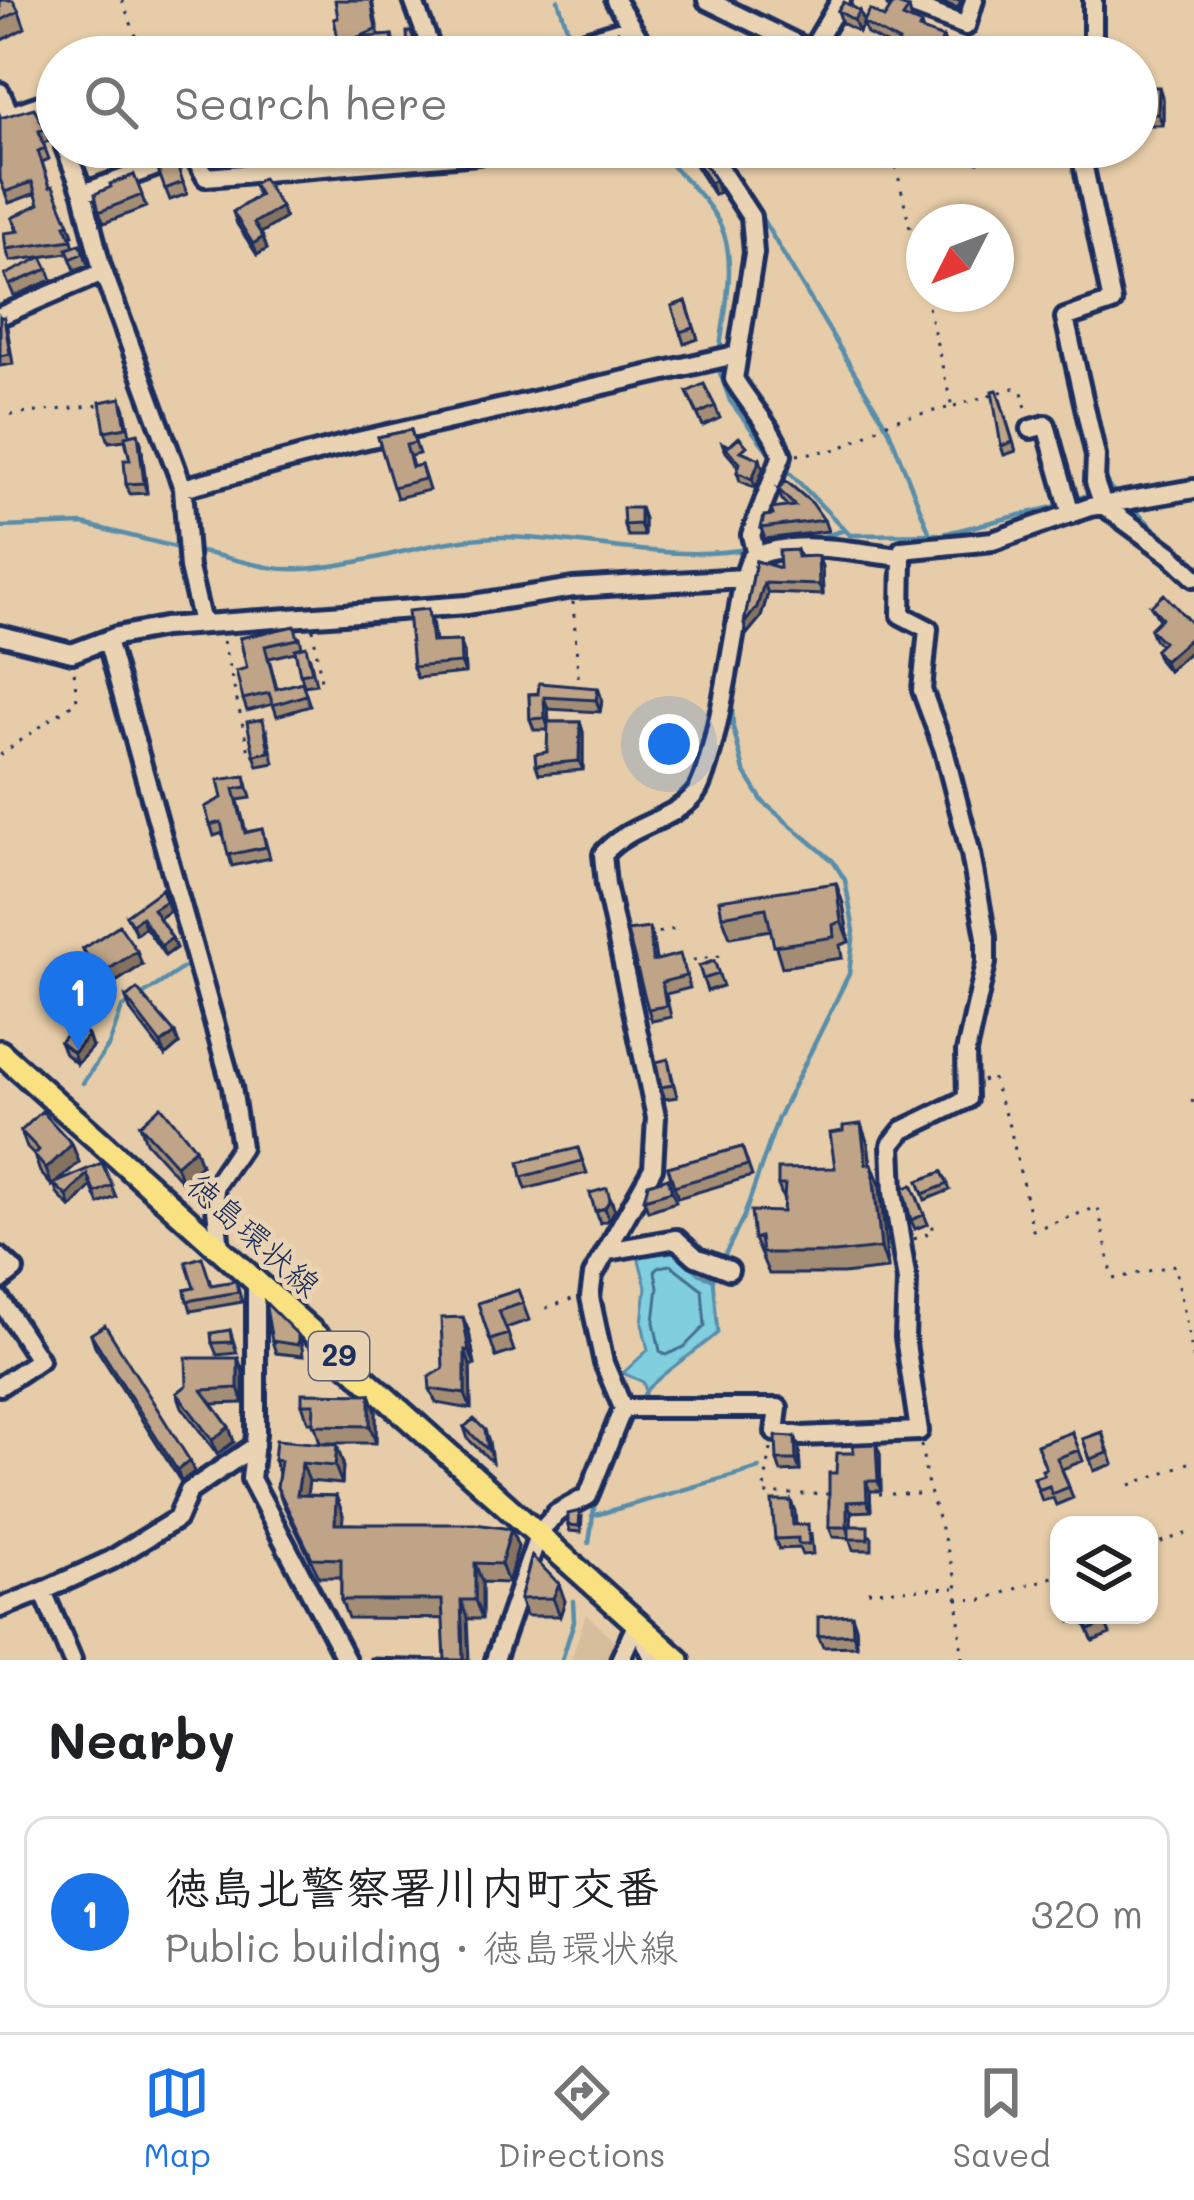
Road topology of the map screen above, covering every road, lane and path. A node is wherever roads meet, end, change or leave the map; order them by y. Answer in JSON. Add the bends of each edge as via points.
{"nodes":[{"id":1,"x":122,"y":0,"type":"edge"},
{"id":2,"x":413,"y":0,"type":"edge"},
{"id":3,"x":615,"y":0,"type":"edge"},
{"id":4,"x":706,"y":0,"type":"edge"},
{"id":5,"x":841,"y":0,"type":"edge"},
{"id":6,"x":897,"y":0,"type":"edge"},
{"id":7,"x":974,"y":0,"type":"edge"},
{"id":8,"x":1093,"y":0,"type":"edge"},
{"id":9,"x":966,"y":26,"type":"junction"},
{"id":10,"x":632,"y":27,"type":"junction"},
{"id":11,"x":136,"y":36,"type":"edge"},
{"id":12,"x":426,"y":36,"type":"edge"},
{"id":13,"x":602,"y":36,"type":"edge"},
{"id":14,"x":637,"y":36,"type":"edge"},
{"id":15,"x":777,"y":36,"type":"edge"},
{"id":16,"x":822,"y":36,"type":"edge"},
{"id":17,"x":961,"y":36,"type":"edge"},
{"id":18,"x":1093,"y":36,"type":"edge"},
{"id":19,"x":0,"y":92,"type":"edge"},
{"id":20,"x":36,"y":106,"type":"edge"},
{"id":21,"x":5,"y":117,"type":"edge"},
{"id":22,"x":73,"y":168,"type":"edge"},
{"id":23,"x":153,"y":168,"type":"edge"},
{"id":24,"x":201,"y":168,"type":"edge"},
{"id":25,"x":338,"y":168,"type":"edge"},
{"id":26,"x":719,"y":168,"type":"edge"},
{"id":27,"x":896,"y":168,"type":"edge"},
{"id":28,"x":1084,"y":168,"type":"edge"},
{"id":29,"x":83,"y":194,"type":"junction"},
{"id":30,"x":906,"y":209,"type":"edge"},
{"id":31,"x":104,"y":272,"type":"junction"},
{"id":32,"x":930,"y":312,"type":"edge"},
{"id":33,"x":0,"y":316,"type":"edge"},
{"id":34,"x":724,"y":358,"type":"junction"},
{"id":35,"x":109,"y":404,"type":"edge"},
{"id":36,"x":952,"y":407,"type":"junction"},
{"id":37,"x":11,"y":415,"type":"dead end"},
{"id":38,"x":1031,"y":429,"type":"joint"},
{"id":39,"x":780,"y":462,"type":"junction"},
{"id":40,"x":183,"y":488,"type":"junction"},
{"id":41,"x":1194,"y":489,"type":"edge"},
{"id":42,"x":1109,"y":498,"type":"junction"},
{"id":43,"x":1069,"y":508,"type":"junction"},
{"id":44,"x":754,"y":549,"type":"junction"},
{"id":45,"x":902,"y":557,"type":"junction"},
{"id":46,"x":1194,"y":577,"type":"edge"},
{"id":47,"x":744,"y":578,"type":"junction"},
{"id":48,"x":573,"y":588,"type":"junction"},
{"id":49,"x":310,"y":616,"type":"junction"},
{"id":50,"x":210,"y":622,"type":"junction"},
{"id":51,"x":0,"y":635,"type":"edge"},
{"id":52,"x":107,"y":640,"type":"junction"},
{"id":53,"x":72,"y":652,"type":"junction"},
{"id":54,"x":322,"y":687,"type":"dead end"},
{"id":55,"x":580,"y":691,"type":"edge"},
{"id":56,"x":0,"y":755,"type":"edge"},
{"id":57,"x":250,"y":756,"type":"edge"},
{"id":58,"x":675,"y":929,"type":"dead end"},
{"id":59,"x":618,"y":940,"type":"junction"},
{"id":60,"x":726,"y":955,"type":"dead end"},
{"id":61,"x":665,"y":965,"type":"edge"},
{"id":62,"x":0,"y":1052,"type":"edge"},
{"id":63,"x":968,"y":1085,"type":"junction"},
{"id":64,"x":932,"y":1224,"type":"dead end"},
{"id":65,"x":901,"y":1246,"type":"junction"},
{"id":66,"x":220,"y":1250,"type":"junction"},
{"id":67,"x":608,"y":1251,"type":"junction"},
{"id":68,"x":0,"y":1257,"type":"edge"},
{"id":69,"x":729,"y":1270,"type":"dead end"},
{"id":70,"x":0,"y":1281,"type":"edge"},
{"id":71,"x":256,"y":1281,"type":"junction"},
{"id":72,"x":590,"y":1292,"type":"junction"},
{"id":73,"x":0,"y":1300,"type":"edge"},
{"id":74,"x":546,"y":1308,"type":"dead end"},
{"id":75,"x":1194,"y":1361,"type":"edge"},
{"id":76,"x":0,"y":1386,"type":"edge"},
{"id":77,"x":622,"y":1408,"type":"junction"},
{"id":78,"x":919,"y":1431,"type":"junction"},
{"id":79,"x":775,"y":1432,"type":"junction"},
{"id":80,"x":255,"y":1446,"type":"junction"},
{"id":81,"x":1194,"y":1462,"type":"edge"},
{"id":82,"x":1130,"y":1485,"type":"dead end"},
{"id":83,"x":832,"y":1494,"type":"edge"},
{"id":84,"x":855,"y":1494,"type":"edge"},
{"id":85,"x":925,"y":1495,"type":"dead end"},
{"id":86,"x":1194,"y":1532,"type":"edge"},
{"id":87,"x":539,"y":1533,"type":"junction"},
{"id":88,"x":1158,"y":1543,"type":"edge"},
{"id":89,"x":1050,"y":1578,"type":"edge"},
{"id":90,"x":956,"y":1588,"type":"junction"},
{"id":91,"x":43,"y":1591,"type":"junction"},
{"id":92,"x":868,"y":1592,"type":"dead end"},
{"id":93,"x":957,"y":1599,"type":"junction"},
{"id":94,"x":0,"y":1608,"type":"edge"},
{"id":95,"x":637,"y":1623,"type":"junction"},
{"id":96,"x":72,"y":1660,"type":"edge"},
{"id":97,"x":346,"y":1660,"type":"edge"},
{"id":98,"x":495,"y":1660,"type":"edge"},
{"id":99,"x":619,"y":1660,"type":"edge"},
{"id":100,"x":654,"y":1660,"type":"edge"},
{"id":101,"x":678,"y":1660,"type":"edge"},
{"id":102,"x":962,"y":1660,"type":"edge"}],
"edges":[{"from":1,"to":11,"type":"path"},
{"from":2,"to":12,"type":"street"},
{"from":3,"to":10,"type":"street"},
{"from":4,"to":15,"type":"street"},
{"from":5,"to":16,"type":"street"},
{"from":6,"to":9,"type":"street"},
{"from":7,"to":9,"type":"street"},
{"from":8,"to":18,"type":"street"},
{"from":9,"to":17,"type":"path"},
{"from":10,"to":13,"type":"street"},
{"from":10,"to":14,"type":"street"},
{"from":19,"to":21,"type":"street"},
{"from":20,"to":21,"type":"street"},
{"from":22,"to":29,"type":"street"},
{"from":23,"to":29,"type":"street"},
{"from":24,"to":25,"type":"street","via":[[206,177]]},
{"from":26,"to":34,"type":"street","via":[[752,217],[754,253]]},
{"from":27,"to":30,"type":"path"},
{"from":28,"to":42,"type":"street","via":[[1112,302],[1065,318]]},
{"from":29,"to":31,"type":"street"},
{"from":31,"to":33,"type":"street"},
{"from":31,"to":40,"type":"street"},
{"from":32,"to":36,"type":"path"},
{"from":34,"to":39,"type":"street","via":[[773,433]]},
{"from":34,"to":40,"type":"street"},
{"from":35,"to":37,"type":"path"},
{"from":36,"to":38,"type":"path","via":[[1014,388]]},
{"from":36,"to":39,"type":"path"},
{"from":38,"to":43,"type":"street","via":[[1046,425]]},
{"from":39,"to":44,"type":"street"},
{"from":40,"to":50,"type":"street","via":[[189,568]]},
{"from":41,"to":42,"type":"street"},
{"from":42,"to":43,"type":"street"},
{"from":42,"to":46,"type":"street"},
{"from":43,"to":45,"type":"street","via":[[993,541],[902,550]]},
{"from":44,"to":45,"type":"street"},
{"from":44,"to":47,"type":"street"},
{"from":45,"to":63,"type":"street","via":[[901,616],[928,629],[922,691],[944,750],[986,937]]},
{"from":47,"to":48,"type":"street"},
{"from":47,"to":59,"type":"street","via":[[697,793],[603,854]]},
{"from":48,"to":49,"type":"street"},
{"from":48,"to":55,"type":"path"},
{"from":49,"to":50,"type":"street"},
{"from":49,"to":54,"type":"path"},
{"from":50,"to":52,"type":"street"},
{"from":50,"to":57,"type":"path"},
{"from":51,"to":53,"type":"street"},
{"from":52,"to":53,"type":"street"},
{"from":52,"to":66,"type":"street","via":[[232,1087],[241,1147],[214,1187]]},
{"from":53,"to":56,"type":"path","via":[[77,701]]},
{"from":58,"to":59,"type":"path"},
{"from":59,"to":67,"type":"street","via":[[657,1149]]},
{"from":60,"to":61,"type":"path"},
{"from":62,"to":66,"type":"main road","name":"徳島環状線","number":"29"},
{"from":63,"to":65,"type":"street","via":[[961,1104],[903,1130],[891,1144]]},
{"from":63,"to":75,"type":"path","via":[[992,1077],[1033,1230],[1098,1207],[1113,1279],[1175,1265]]},
{"from":64,"to":65,"type":"path","via":[[934,1231]]},
{"from":65,"to":78,"type":"street"},
{"from":66,"to":71,"type":"main road","name":"徳島環状線","number":"29"},
{"from":67,"to":69,"type":"street","via":[[676,1239]]},
{"from":67,"to":72,"type":"street"},
{"from":68,"to":70,"type":"street","via":[[14,1270]]},
{"from":71,"to":80,"type":"street"},
{"from":71,"to":87,"type":"main road","name":"徳島環状線","number":"29"},
{"from":72,"to":74,"type":"path"},
{"from":72,"to":77,"type":"street"},
{"from":73,"to":76,"type":"street","via":[[39,1360]]},
{"from":77,"to":79,"type":"street","via":[[778,1408]]},
{"from":77,"to":87,"type":"street","via":[[588,1496]]},
{"from":78,"to":79,"type":"street"},
{"from":78,"to":90,"type":"path"},
{"from":79,"to":83,"type":"path","via":[[763,1494]]},
{"from":80,"to":91,"type":"street","via":[[189,1491],[177,1519]]},
{"from":80,"to":97,"type":"street","via":[[251,1479]]},
{"from":81,"to":82,"type":"path"},
{"from":84,"to":85,"type":"path"},
{"from":86,"to":88,"type":"path"},
{"from":87,"to":95,"type":"main road","name":"徳島環状線","number":"29"},
{"from":87,"to":98,"type":"street"},
{"from":89,"to":93,"type":"path","via":[[982,1600]]},
{"from":90,"to":92,"type":"path"},
{"from":90,"to":93,"type":"path"},
{"from":91,"to":94,"type":"street"},
{"from":91,"to":96,"type":"street"},
{"from":93,"to":102,"type":"path"},
{"from":95,"to":99,"type":"street"},
{"from":95,"to":100,"type":"street"},
{"from":95,"to":101,"type":"main road","name":"徳島環状線","number":"29"}]}
